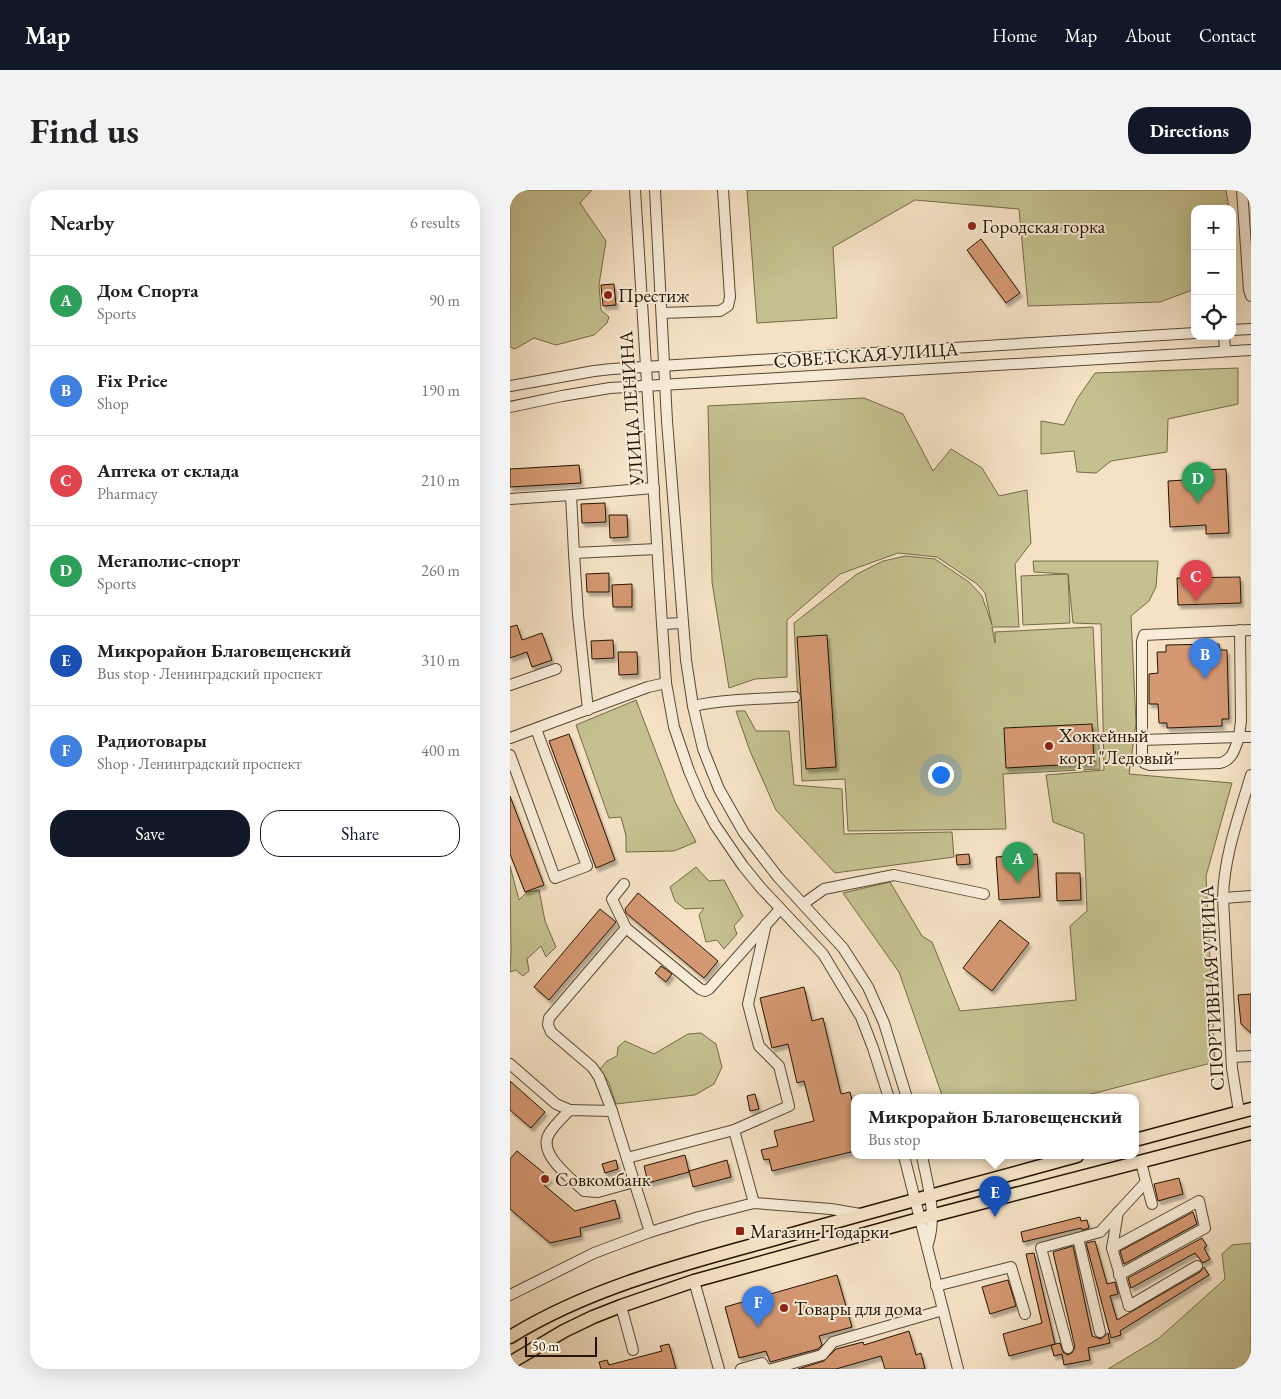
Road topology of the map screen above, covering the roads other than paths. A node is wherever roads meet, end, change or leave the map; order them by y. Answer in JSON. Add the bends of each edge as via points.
{"nodes":[{"id":1,"x":635,"y":190,"type":"edge"},
{"id":2,"x":655,"y":190,"type":"edge"},
{"id":3,"x":723,"y":190,"type":"edge"},
{"id":4,"x":1242,"y":190,"type":"edge"},
{"id":5,"x":1251,"y":296,"type":"edge"},
{"id":6,"x":662,"y":313,"type":"junction"},
{"id":7,"x":1251,"y":329,"type":"edge"},
{"id":8,"x":1236,"y":330,"type":"edge"},
{"id":9,"x":1191,"y":332,"type":"edge"},
{"id":10,"x":1224,"y":340,"type":"edge"},
{"id":11,"x":1251,"y":350,"type":"edge"},
{"id":12,"x":1225,"y":351,"type":"junction"},
{"id":13,"x":665,"y":367,"type":"junction"},
{"id":14,"x":646,"y":368,"type":"junction"},
{"id":15,"x":666,"y":385,"type":"junction"},
{"id":16,"x":510,"y":386,"type":"edge"},
{"id":17,"x":646,"y":386,"type":"junction"},
{"id":18,"x":510,"y":407,"type":"edge"},
{"id":19,"x":654,"y":488,"type":"junction"},
{"id":20,"x":571,"y":495,"type":"junction"},
{"id":21,"x":510,"y":499,"type":"edge"},
{"id":22,"x":657,"y":549,"type":"junction"},
{"id":23,"x":574,"y":553,"type":"junction"},
{"id":24,"x":683,"y":623,"type":"junction"},
{"id":25,"x":662,"y":624,"type":"junction"},
{"id":26,"x":1240,"y":630,"type":"junction"},
{"id":27,"x":1251,"y":630,"type":"edge"},
{"id":28,"x":556,"y":668,"type":"dead end"},
{"id":29,"x":666,"y":683,"type":"junction"},
{"id":30,"x":510,"y":685,"type":"edge"},
{"id":31,"x":795,"y":698,"type":"dead end"},
{"id":32,"x":693,"y":706,"type":"junction"},
{"id":33,"x":588,"y":710,"type":"junction"},
{"id":34,"x":536,"y":729,"type":"junction"},
{"id":35,"x":1240,"y":737,"type":"junction"},
{"id":36,"x":1251,"y":737,"type":"edge"},
{"id":37,"x":510,"y":738,"type":"edge"},
{"id":38,"x":1141,"y":740,"type":"junction"},
{"id":39,"x":510,"y":755,"type":"edge"},
{"id":40,"x":1251,"y":775,"type":"edge"},
{"id":41,"x":624,"y":884,"type":"dead end"},
{"id":42,"x":984,"y":894,"type":"dead end"},
{"id":43,"x":1251,"y":896,"type":"edge"},
{"id":44,"x":1223,"y":898,"type":"junction"},
{"id":45,"x":803,"y":904,"type":"junction"},
{"id":46,"x":780,"y":909,"type":"junction"},
{"id":47,"x":766,"y":923,"type":"junction"},
{"id":48,"x":626,"y":928,"type":"junction"},
{"id":49,"x":837,"y":942,"type":"junction"},
{"id":50,"x":822,"y":954,"type":"junction"},
{"id":51,"x":1251,"y":1056,"type":"edge"},
{"id":52,"x":1232,"y":1057,"type":"junction"},
{"id":53,"x":510,"y":1064,"type":"edge"},
{"id":54,"x":888,"y":1094,"type":"edge"},
{"id":55,"x":906,"y":1094,"type":"edge"},
{"id":56,"x":570,"y":1110,"type":"junction"},
{"id":57,"x":1245,"y":1110,"type":"edge"},
{"id":58,"x":612,"y":1111,"type":"junction"},
{"id":59,"x":1221,"y":1116,"type":"junction"},
{"id":60,"x":734,"y":1130,"type":"junction"},
{"id":61,"x":1251,"y":1133,"type":"edge"},
{"id":62,"x":1139,"y":1139,"type":"edge"},
{"id":63,"x":1227,"y":1139,"type":"junction"},
{"id":64,"x":627,"y":1158,"type":"junction"},
{"id":65,"x":905,"y":1159,"type":"edge"},
{"id":66,"x":923,"y":1159,"type":"edge"},
{"id":67,"x":1066,"y":1159,"type":"edge"},
{"id":68,"x":1141,"y":1162,"type":"junction"},
{"id":69,"x":634,"y":1182,"type":"junction"},
{"id":70,"x":1146,"y":1182,"type":"junction"},
{"id":71,"x":930,"y":1196,"type":"junction"},
{"id":72,"x":914,"y":1200,"type":"junction"},
{"id":73,"x":754,"y":1203,"type":"junction"},
{"id":74,"x":1152,"y":1204,"type":"dead end"},
{"id":75,"x":1119,"y":1211,"type":"junction"},
{"id":76,"x":861,"y":1215,"type":"junction"},
{"id":77,"x":933,"y":1215,"type":"junction"},
{"id":78,"x":919,"y":1219,"type":"junction"},
{"id":79,"x":650,"y":1232,"type":"junction"},
{"id":80,"x":1078,"y":1238,"type":"junction"},
{"id":81,"x":926,"y":1248,"type":"junction"},
{"id":82,"x":1112,"y":1248,"type":"junction"},
{"id":83,"x":688,"y":1263,"type":"junction"},
{"id":84,"x":1197,"y":1266,"type":"dead end"},
{"id":85,"x":1119,"y":1275,"type":"junction"},
{"id":86,"x":694,"y":1281,"type":"junction"},
{"id":87,"x":936,"y":1286,"type":"junction"},
{"id":88,"x":510,"y":1295,"type":"edge"},
{"id":89,"x":621,"y":1306,"type":"junction"},
{"id":90,"x":943,"y":1310,"type":"junction"},
{"id":91,"x":1025,"y":1314,"type":"dead end"},
{"id":92,"x":1100,"y":1332,"type":"dead end"},
{"id":93,"x":510,"y":1337,"type":"edge"},
{"id":94,"x":1068,"y":1348,"type":"dead end"},
{"id":95,"x":633,"y":1350,"type":"dead end"},
{"id":96,"x":510,"y":1363,"type":"edge"},
{"id":97,"x":719,"y":1369,"type":"edge"},
{"id":98,"x":741,"y":1369,"type":"edge"},
{"id":99,"x":766,"y":1369,"type":"edge"},
{"id":100,"x":772,"y":1369,"type":"edge"},
{"id":101,"x":958,"y":1369,"type":"edge"}],
"edges":[{"from":1,"to":14,"type":"street","name":"УЛИЦА ЛЕНИНА"},
{"from":2,"to":6,"type":"street","name":"УЛИЦА ЛЕНИНА"},
{"from":3,"to":6,"type":"street","via":[[728,306],[720,311]]},
{"from":4,"to":5,"type":"street"},
{"from":6,"to":13,"type":"street","name":"УЛИЦА ЛЕНИНА"},
{"from":7,"to":8,"type":"street"},
{"from":9,"to":13,"type":"street","name":"СОВЕТСКАЯ УЛИЦА"},
{"from":10,"to":12,"type":"street"},
{"from":11,"to":12,"type":"street","name":"СОВЕТСКАЯ УЛИЦА"},
{"from":12,"to":15,"type":"street","name":"СОВЕТСКАЯ УЛИЦА"},
{"from":13,"to":14,"type":"street","name":"СОВЕТСКАЯ УЛИЦА"},
{"from":13,"to":15,"type":"street","name":"УЛИЦА ЛЕНИНА"},
{"from":14,"to":16,"type":"street","name":"СОВЕТСКАЯ УЛИЦА","via":[[594,371]]},
{"from":14,"to":17,"type":"street","name":"УЛИЦА ЛЕНИНА"},
{"from":15,"to":17,"type":"street","name":"СОВЕТСКАЯ УЛИЦА"},
{"from":15,"to":24,"type":"street","name":"УЛИЦА ЛЕНИНА"},
{"from":17,"to":18,"type":"street","name":"СОВЕТСКАЯ УЛИЦА","via":[[610,388]]},
{"from":17,"to":19,"type":"street","name":"УЛИЦА ЛЕНИНА"},
{"from":19,"to":20,"type":"street"},
{"from":19,"to":22,"type":"street","name":"УЛИЦА ЛЕНИНА"},
{"from":20,"to":21,"type":"street"},
{"from":20,"to":23,"type":"street"},
{"from":22,"to":23,"type":"street"},
{"from":22,"to":25,"type":"street","name":"УЛИЦА ЛЕНИНА"},
{"from":23,"to":33,"type":"street"},
{"from":24,"to":25,"type":"street"},
{"from":24,"to":32,"type":"street","name":"УЛИЦА ЛЕНИНА"},
{"from":25,"to":29,"type":"street","name":"УЛИЦА ЛЕНИНА"},
{"from":26,"to":27,"type":"street"},
{"from":26,"to":35,"type":"street"},
{"from":26,"to":38,"type":"street","via":[[1144,635]]},
{"from":28,"to":30,"type":"street"},
{"from":29,"to":33,"type":"street"},
{"from":29,"to":46,"type":"street","name":"УЛИЦА ЛЕНИНА","via":[[680,748],[701,798],[731,850]]},
{"from":31,"to":32,"type":"street"},
{"from":32,"to":45,"type":"street","name":"УЛИЦА ЛЕНИНА","via":[[710,769],[730,810],[760,855]]},
{"from":33,"to":34,"type":"street"},
{"from":34,"to":37,"type":"street"},
{"from":34,"to":39,"type":"street","via":[[586,866],[555,878]]},
{"from":35,"to":36,"type":"street"},
{"from":35,"to":38,"type":"street"},
{"from":35,"to":38,"type":"street","via":[[1231,757],[1220,763],[1150,765],[1144,763]]},
{"from":40,"to":44,"type":"street","name":"СПОРТИВНАЯ УЛИЦА","via":[[1228,854]]},
{"from":41,"to":48,"type":"street","via":[[612,899]]},
{"from":42,"to":45,"type":"street","via":[[894,875],[824,889]]},
{"from":43,"to":44,"type":"street"},
{"from":44,"to":52,"type":"street","name":"СПОРТИВНАЯ УЛИЦА"},
{"from":45,"to":49,"type":"street","name":"УЛИЦА ЛЕНИНА"},
{"from":46,"to":47,"type":"street"},
{"from":46,"to":50,"type":"street","name":"УЛИЦА ЛЕНИНА"},
{"from":47,"to":48,"type":"street","via":[[705,991]]},
{"from":47,"to":60,"type":"street","via":[[748,1004],[759,1046],[779,1066],[789,1106]]},
{"from":48,"to":58,"type":"street","via":[[549,1018],[548,1025],[551,1032],[592,1067]]},
{"from":49,"to":50,"type":"street"},
{"from":49,"to":55,"type":"street","name":"УЛИЦА ЛЕНИНА","via":[[868,987],[884,1023]]},
{"from":50,"to":54,"type":"street","name":"УЛИЦА ЛЕНИНА","via":[[861,1017]]},
{"from":51,"to":52,"type":"street"},
{"from":52,"to":57,"type":"street","name":"СПОРТИВНАЯ УЛИЦА","via":[[1236,1099]]},
{"from":53,"to":56,"type":"street","via":[[556,1104]]},
{"from":56,"to":58,"type":"street"},
{"from":56,"to":69,"type":"street","via":[[548,1135],[548,1154],[554,1162],[584,1191],[598,1192]]},
{"from":57,"to":59,"type":"main road"},
{"from":58,"to":64,"type":"street"},
{"from":59,"to":62,"type":"main road"},
{"from":59,"to":63,"type":"main road"},
{"from":60,"to":64,"type":"street"},
{"from":60,"to":73,"type":"street"},
{"from":61,"to":63,"type":"main road"},
{"from":63,"to":68,"type":"main road"},
{"from":64,"to":69,"type":"street"},
{"from":65,"to":72,"type":"street"},
{"from":66,"to":71,"type":"street"},
{"from":67,"to":71,"type":"main road"},
{"from":68,"to":70,"type":"street"},
{"from":68,"to":77,"type":"main road"},
{"from":69,"to":79,"type":"street"},
{"from":70,"to":74,"type":"street"},
{"from":70,"to":75,"type":"street"},
{"from":71,"to":72,"type":"main road"},
{"from":71,"to":77,"type":"street"},
{"from":72,"to":76,"type":"main road"},
{"from":72,"to":78,"type":"street"},
{"from":73,"to":76,"type":"street","via":[[831,1209]]},
{"from":73,"to":79,"type":"street"},
{"from":75,"to":80,"type":"street","via":[[1100,1232]]},
{"from":75,"to":82,"type":"street"},
{"from":76,"to":83,"type":"main road"},
{"from":77,"to":78,"type":"main road"},
{"from":77,"to":81,"type":"street"},
{"from":78,"to":81,"type":"street"},
{"from":78,"to":86,"type":"main road"},
{"from":79,"to":88,"type":"street","via":[[594,1253]]},
{"from":80,"to":92,"type":"street"},
{"from":80,"to":94,"type":"street","via":[[1041,1248]]},
{"from":81,"to":87,"type":"street"},
{"from":82,"to":85,"type":"street"},
{"from":82,"to":85,"type":"street","via":[[1199,1201],[1205,1228]]},
{"from":83,"to":86,"type":"main road"},
{"from":83,"to":93,"type":"main road","via":[[566,1307]]},
{"from":84,"to":85,"type":"street","via":[[1129,1306]]},
{"from":86,"to":89,"type":"main road"},
{"from":86,"to":97,"type":"street"},
{"from":87,"to":90,"type":"street"},
{"from":87,"to":91,"type":"street","via":[[1011,1267]]},
{"from":89,"to":95,"type":"street"},
{"from":89,"to":96,"type":"main road","via":[[564,1331]]},
{"from":90,"to":100,"type":"street","via":[[833,1342],[822,1355]]},
{"from":90,"to":101,"type":"street"},
{"from":98,"to":99,"type":"street","via":[[762,1364]]}]}
